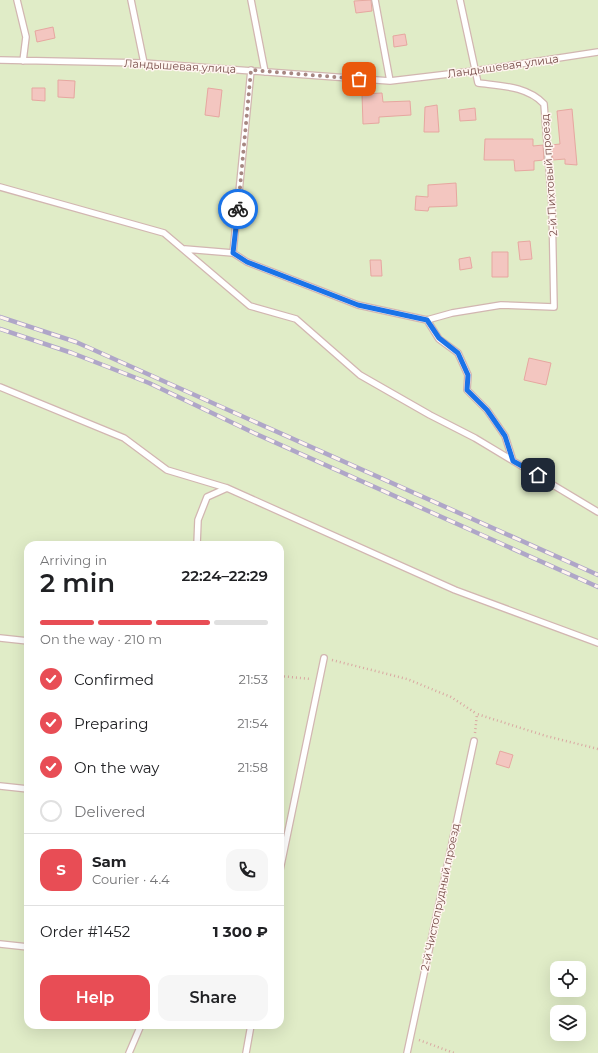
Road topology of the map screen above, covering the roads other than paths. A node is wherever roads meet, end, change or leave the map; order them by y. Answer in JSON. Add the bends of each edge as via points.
{"nodes":[{"id":1,"x":17,"y":0,"type":"edge"},
{"id":2,"x":131,"y":0,"type":"edge"},
{"id":3,"x":251,"y":0,"type":"edge"},
{"id":4,"x":375,"y":0,"type":"edge"},
{"id":5,"x":460,"y":0,"type":"edge"},
{"id":6,"x":598,"y":52,"type":"edge"},
{"id":7,"x":0,"y":60,"type":"edge"},
{"id":8,"x":23,"y":61,"type":"junction"},
{"id":9,"x":144,"y":63,"type":"junction"},
{"id":10,"x":251,"y":70,"type":"junction"},
{"id":11,"x":474,"y":71,"type":"junction"},
{"id":12,"x":265,"y":72,"type":"junction"},
{"id":13,"x":390,"y":81,"type":"junction"},
{"id":14,"x":0,"y":187,"type":"edge"},
{"id":15,"x":184,"y":249,"type":"junction"},
{"id":16,"x":233,"y":253,"type":"junction"},
{"id":17,"x":427,"y":320,"type":"junction"},
{"id":18,"x":0,"y":387,"type":"edge"},
{"id":19,"x":513,"y":461,"type":"junction"},
{"id":20,"x":227,"y":488,"type":"junction"},
{"id":21,"x":598,"y":512,"type":"edge"},
{"id":22,"x":197,"y":541,"type":"edge"},
{"id":23,"x":0,"y":638,"type":"edge"},
{"id":24,"x":24,"y":641,"type":"edge"},
{"id":25,"x":598,"y":643,"type":"edge"},
{"id":26,"x":324,"y":658,"type":"road end"},
{"id":27,"x":474,"y":741,"type":"road end"},
{"id":28,"x":0,"y":786,"type":"edge"},
{"id":29,"x":24,"y":789,"type":"edge"},
{"id":30,"x":284,"y":851,"type":"edge"},
{"id":31,"x":0,"y":944,"type":"edge"},
{"id":32,"x":24,"y":947,"type":"edge"},
{"id":33,"x":140,"y":1029,"type":"edge"},
{"id":34,"x":250,"y":1029,"type":"edge"},
{"id":35,"x":129,"y":1053,"type":"edge"},
{"id":36,"x":246,"y":1053,"type":"edge"},
{"id":37,"x":407,"y":1053,"type":"edge"}],
"edges":[{"from":1,"to":8,"type":"lane","via":[[26,37]]},
{"from":2,"to":9,"type":"lane"},
{"from":3,"to":12,"type":"lane"},
{"from":4,"to":13,"type":"lane"},
{"from":5,"to":11,"type":"lane"},
{"from":6,"to":11,"type":"lane","name":"Ландышевая улица"},
{"from":7,"to":8,"type":"lane","name":"Ландышевая улица"},
{"from":8,"to":9,"type":"lane","name":"Ландышевая улица"},
{"from":9,"to":10,"type":"lane","name":"Ландышевая улица"},
{"from":10,"to":12,"type":"lane","name":"Ландышевая улица"},
{"from":10,"to":16,"type":"lane"},
{"from":11,"to":13,"type":"lane","name":"Ландышевая улица"},
{"from":11,"to":17,"type":"lane","name":"2-й Пихтовый проезд","via":[[478,83],[514,87],[537,96],[544,104],[552,206],[554,308],[501,305]]},
{"from":12,"to":13,"type":"lane","name":"Ландышевая улица"},
{"from":14,"to":15,"type":"lane","via":[[164,233]]},
{"from":15,"to":16,"type":"lane"},
{"from":15,"to":19,"type":"lane","via":[[250,306],[296,320],[360,375]]},
{"from":16,"to":17,"type":"lane","via":[[247,262],[358,305]]},
{"from":17,"to":19,"type":"lane","via":[[439,338],[458,353],[468,375],[467,390],[487,410],[505,436]]},
{"from":18,"to":20,"type":"lane","via":[[124,438],[167,470]]},
{"from":19,"to":21,"type":"lane"},
{"from":20,"to":22,"type":"lane","via":[[207,497],[198,520]]},
{"from":20,"to":25,"type":"lane","via":[[455,590]]},
{"from":23,"to":24,"type":"lane"},
{"from":26,"to":30,"type":"lane"},
{"from":27,"to":37,"type":"lane","name":"2-й Чистопрудный проезд"},
{"from":28,"to":29,"type":"lane"},
{"from":31,"to":32,"type":"lane"},
{"from":33,"to":35,"type":"lane"},
{"from":34,"to":36,"type":"lane"}]}
